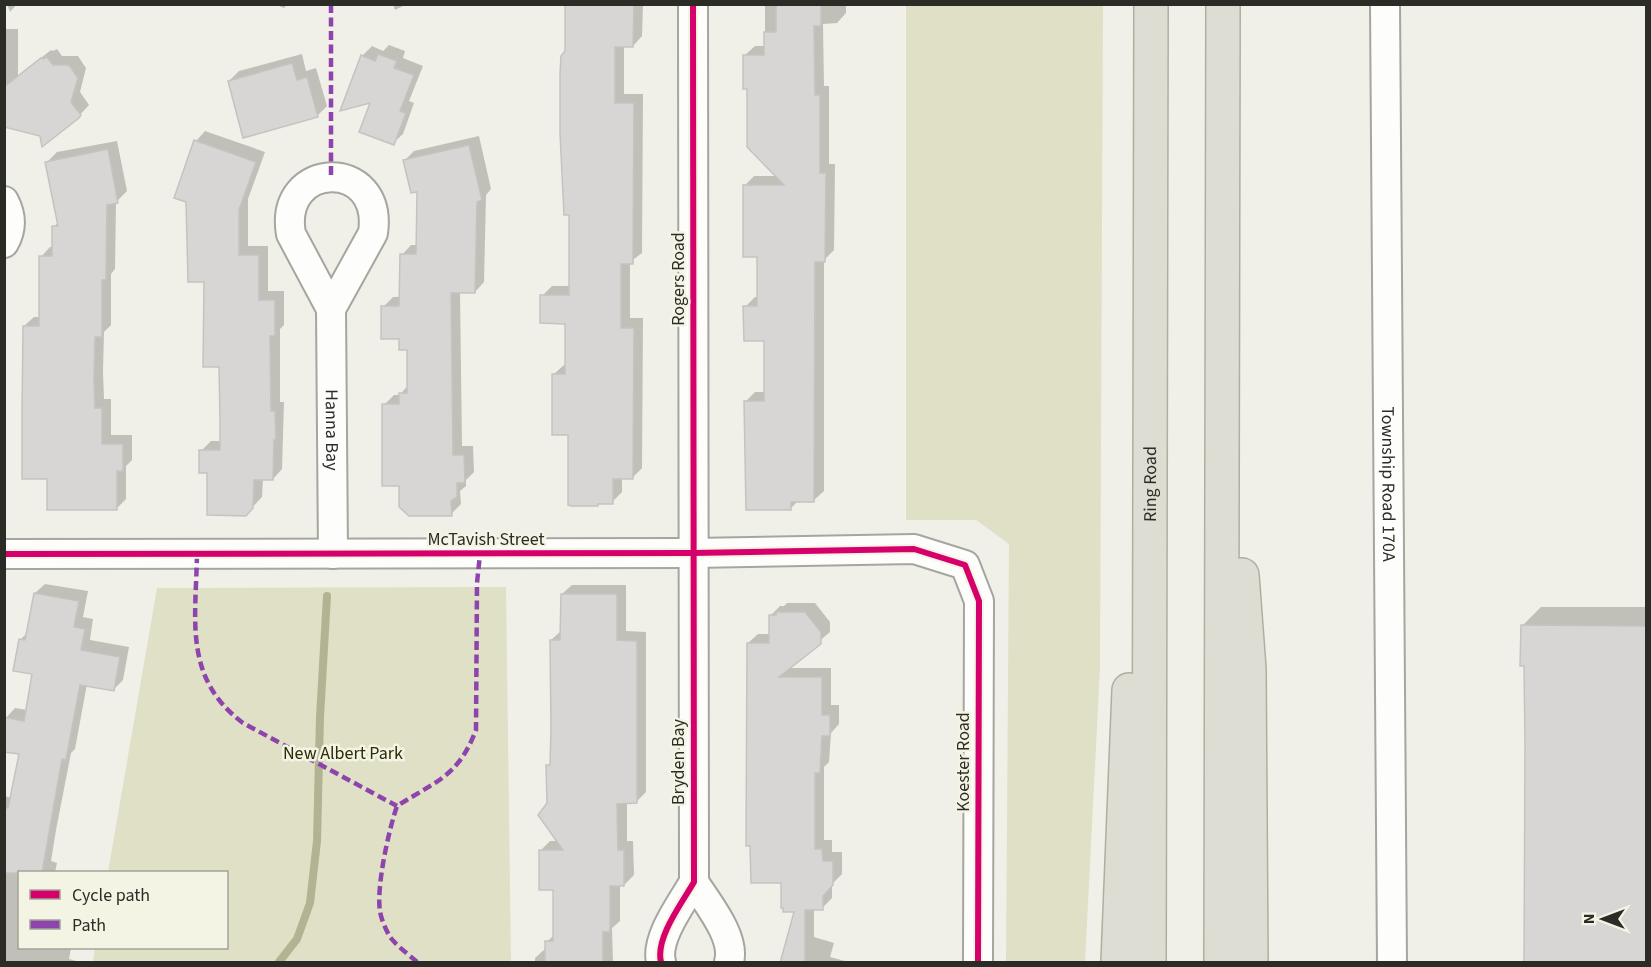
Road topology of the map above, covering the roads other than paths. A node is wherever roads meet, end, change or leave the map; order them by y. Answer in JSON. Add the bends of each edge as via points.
{"nodes":[{"id":1,"x":693,"y":4,"type":"edge"},
{"id":2,"x":1151,"y":4,"type":"edge"},
{"id":3,"x":1223,"y":4,"type":"edge"},
{"id":4,"x":1385,"y":4,"type":"edge"},
{"id":5,"x":1151,"y":128,"type":"junction"},
{"id":6,"x":4,"y":201,"type":"edge"},
{"id":7,"x":4,"y":243,"type":"edge"},
{"id":8,"x":331,"y":309,"type":"dead end"},
{"id":9,"x":1222,"y":324,"type":"junction"},
{"id":10,"x":693,"y":553,"type":"junction"},
{"id":11,"x":4,"y":554,"type":"edge"},
{"id":12,"x":333,"y":554,"type":"junction"},
{"id":13,"x":965,"y":565,"type":"joint"},
{"id":14,"x":694,"y":882,"type":"junction"},
{"id":15,"x":661,"y":963,"type":"edge"},
{"id":16,"x":729,"y":963,"type":"edge"},
{"id":17,"x":978,"y":963,"type":"edge"},
{"id":18,"x":1118,"y":963,"type":"edge"},
{"id":19,"x":1149,"y":963,"type":"edge"},
{"id":20,"x":1221,"y":963,"type":"edge"},
{"id":21,"x":1251,"y":963,"type":"edge"},
{"id":22,"x":1392,"y":963,"type":"edge"}],
"edges":[{"from":1,"to":10,"type":"street","name":"Rogers Road"},
{"from":2,"to":5,"type":"highway","name":"Ring Road"},
{"from":3,"to":9,"type":"highway"},
{"from":4,"to":22,"type":"street","name":"Township Road 170A"},
{"from":5,"to":18,"type":"highway"},
{"from":5,"to":19,"type":"highway","name":"Ring Road"},
{"from":6,"to":7,"type":"street","via":[[11,223]]},
{"from":8,"to":12,"type":"street","name":"Hanna Bay"},
{"from":9,"to":20,"type":"highway"},
{"from":9,"to":21,"type":"highway","via":[[1249,669]]},
{"from":10,"to":12,"type":"street","name":"McTavish Street"},
{"from":10,"to":13,"type":"street","name":"McTavish Street","via":[[914,549]]},
{"from":10,"to":14,"type":"street","name":"Bryden Bay"},
{"from":11,"to":12,"type":"street","name":"McTavish Street"},
{"from":13,"to":17,"type":"street","name":"Koester Road","via":[[979,601]]},
{"from":14,"to":15,"type":"street","name":"Bryden Bay","via":[[664,935]]},
{"from":14,"to":16,"type":"street","via":[[726,935]]}]}
